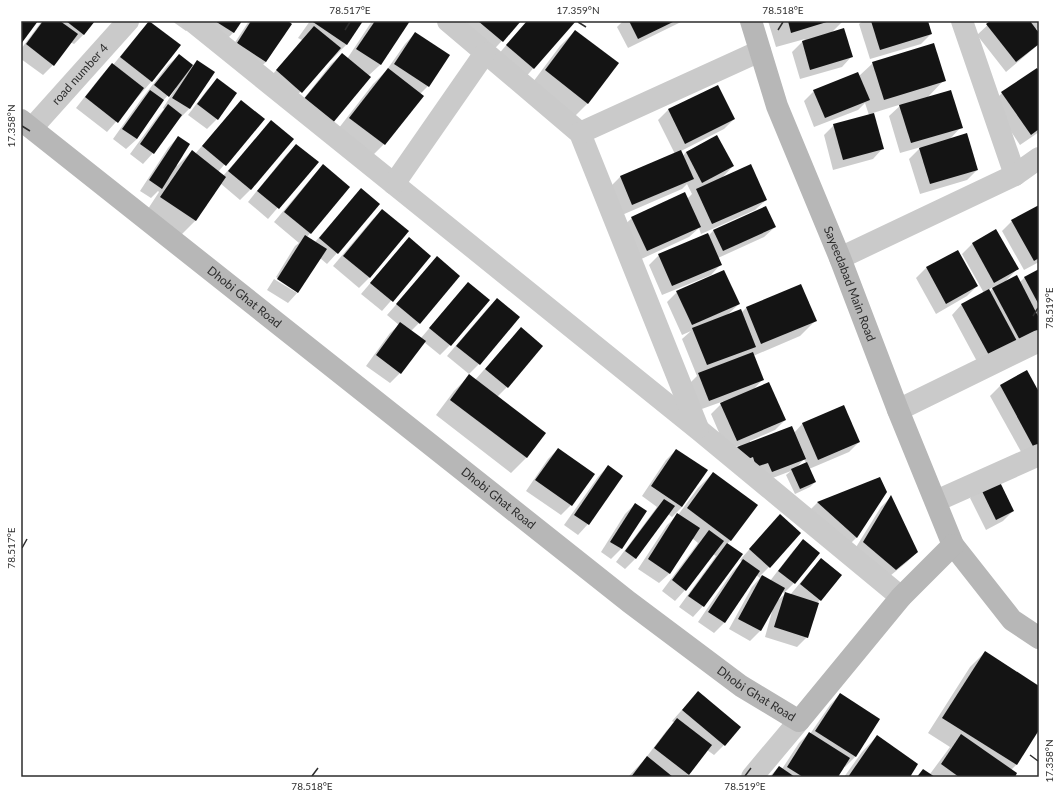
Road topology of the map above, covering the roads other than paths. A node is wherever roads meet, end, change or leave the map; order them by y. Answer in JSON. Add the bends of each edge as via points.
{"nodes":[{"id":1,"x":128,"y":21,"type":"edge"},
{"id":2,"x":192,"y":21,"type":"edge"},
{"id":3,"x":448,"y":21,"type":"edge"},
{"id":4,"x":751,"y":21,"type":"edge"},
{"id":5,"x":962,"y":21,"type":"edge"},
{"id":6,"x":760,"y":51,"type":"junction"},
{"id":7,"x":485,"y":53,"type":"junction"},
{"id":8,"x":26,"y":124,"type":"edge"},
{"id":9,"x":580,"y":133,"type":"junction"},
{"id":10,"x":1039,"y":158,"type":"edge"},
{"id":11,"x":1015,"y":175,"type":"junction"},
{"id":12,"x":394,"y":184,"type":"junction"},
{"id":13,"x":840,"y":258,"type":"junction"},
{"id":14,"x":1039,"y":342,"type":"edge"},
{"id":15,"x":898,"y":410,"type":"junction"},
{"id":16,"x":699,"y":430,"type":"junction"},
{"id":17,"x":1039,"y":454,"type":"edge"},
{"id":18,"x":936,"y":501,"type":"junction"},
{"id":19,"x":953,"y":545,"type":"junction"},
{"id":20,"x":901,"y":597,"type":"junction"},
{"id":21,"x":1039,"y":638,"type":"edge"},
{"id":22,"x":798,"y":721,"type":"junction"},
{"id":23,"x":752,"y":777,"type":"edge"}],
"edges":[{"from":1,"to":8,"type":"street","name":"road number 4"},
{"from":2,"to":12,"type":"street"},
{"from":3,"to":7,"type":"street"},
{"from":4,"to":6,"type":"main road","name":"Sayeedabad Main Road"},
{"from":5,"to":11,"type":"street"},
{"from":6,"to":9,"type":"street"},
{"from":6,"to":13,"type":"main road","name":"Sayeedabad Main Road","via":[[777,106]]},
{"from":7,"to":9,"type":"street"},
{"from":7,"to":12,"type":"street"},
{"from":8,"to":22,"type":"main road","name":"Dhobi Ghat Road","via":[[629,602],[740,686]]},
{"from":9,"to":16,"type":"street"},
{"from":10,"to":11,"type":"street"},
{"from":11,"to":13,"type":"street"},
{"from":12,"to":16,"type":"street"},
{"from":13,"to":15,"type":"main road","name":"Sayeedabad Main Road"},
{"from":14,"to":15,"type":"street"},
{"from":15,"to":18,"type":"main road","name":"Sayeedabad Main Road"},
{"from":16,"to":20,"type":"street"},
{"from":17,"to":18,"type":"street"},
{"from":18,"to":19,"type":"main road","name":"Sayeedabad Main Road"},
{"from":19,"to":20,"type":"main road","name":"Dhobi Ghat Road"},
{"from":19,"to":21,"type":"main road","name":"Sayeedabad Main Road","via":[[1012,620]]},
{"from":20,"to":22,"type":"main road","name":"Dhobi Ghat Road"},
{"from":22,"to":23,"type":"street"}]}
